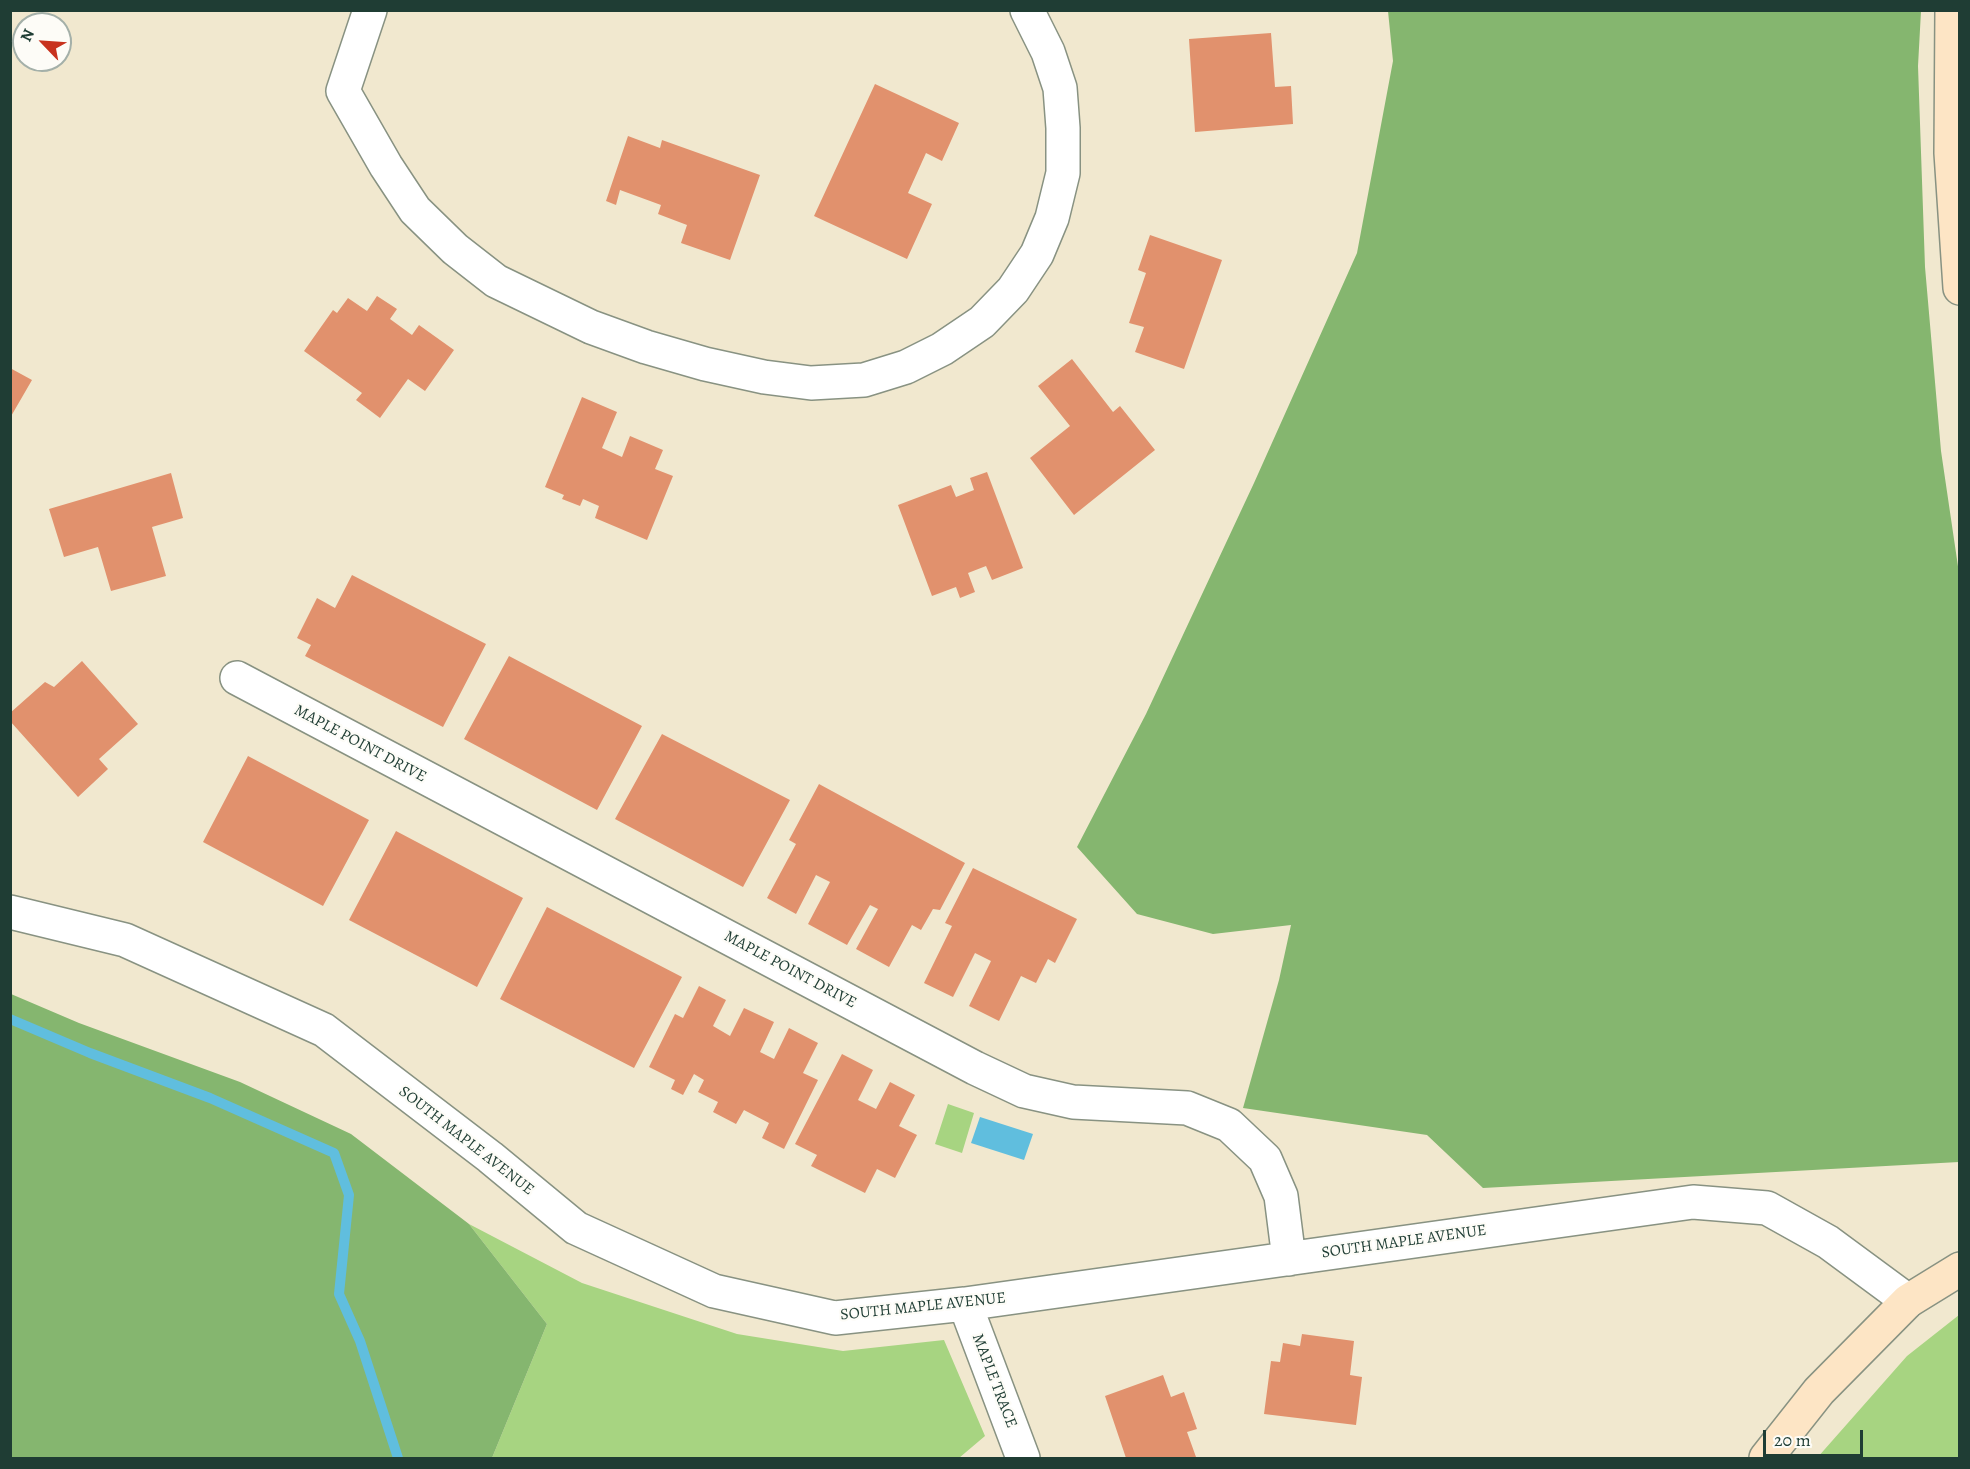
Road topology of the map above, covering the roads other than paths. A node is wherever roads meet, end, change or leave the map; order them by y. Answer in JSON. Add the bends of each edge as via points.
{"nodes":[{"id":1,"x":370,"y":10,"type":"edge"},
{"id":2,"x":1027,"y":10,"type":"edge"},
{"id":3,"x":1952,"y":10,"type":"edge"},
{"id":4,"x":1959,"y":288,"type":"edge"},
{"id":5,"x":237,"y":678,"type":"dead end"},
{"id":6,"x":10,"y":912,"type":"edge"},
{"id":7,"x":1289,"y":1259,"type":"junction"},
{"id":8,"x":1959,"y":1269,"type":"edge"},
{"id":9,"x":1908,"y":1301,"type":"junction"},
{"id":10,"x":965,"y":1304,"type":"junction"},
{"id":11,"x":1023,"y":1458,"type":"edge"},
{"id":12,"x":1766,"y":1458,"type":"edge"}],
"edges":[{"from":1,"to":2,"type":"street","via":[[343,92],[415,210],[455,249],[496,281],[591,327],[705,364],[811,382],[864,380],[906,367],[942,349],[982,322],[1014,290],[1037,254],[1052,218],[1063,173],[1063,128],[1060,88]]},
{"from":3,"to":4,"type":"main road","via":[[1951,153]]},
{"from":5,"to":7,"type":"street","name":"MAPLE POINT DRIVE","via":[[1024,1091],[1073,1102],[1187,1108],[1229,1125],[1265,1159],[1281,1196]]},
{"from":6,"to":10,"type":"street","name":"SOUTH MAPLE AVENUE","via":[[124,940],[324,1030],[576,1228],[714,1291],[835,1318]]},
{"from":7,"to":9,"type":"street","name":"SOUTH MAPLE AVENUE","via":[[1693,1202],[1767,1209],[1828,1242]]},
{"from":7,"to":10,"type":"street","name":"SOUTH MAPLE AVENUE"},
{"from":8,"to":9,"type":"main road"},
{"from":9,"to":12,"type":"main road","via":[[1819,1391]]},
{"from":10,"to":11,"type":"street","name":"MAPLE TRACE"}]}
